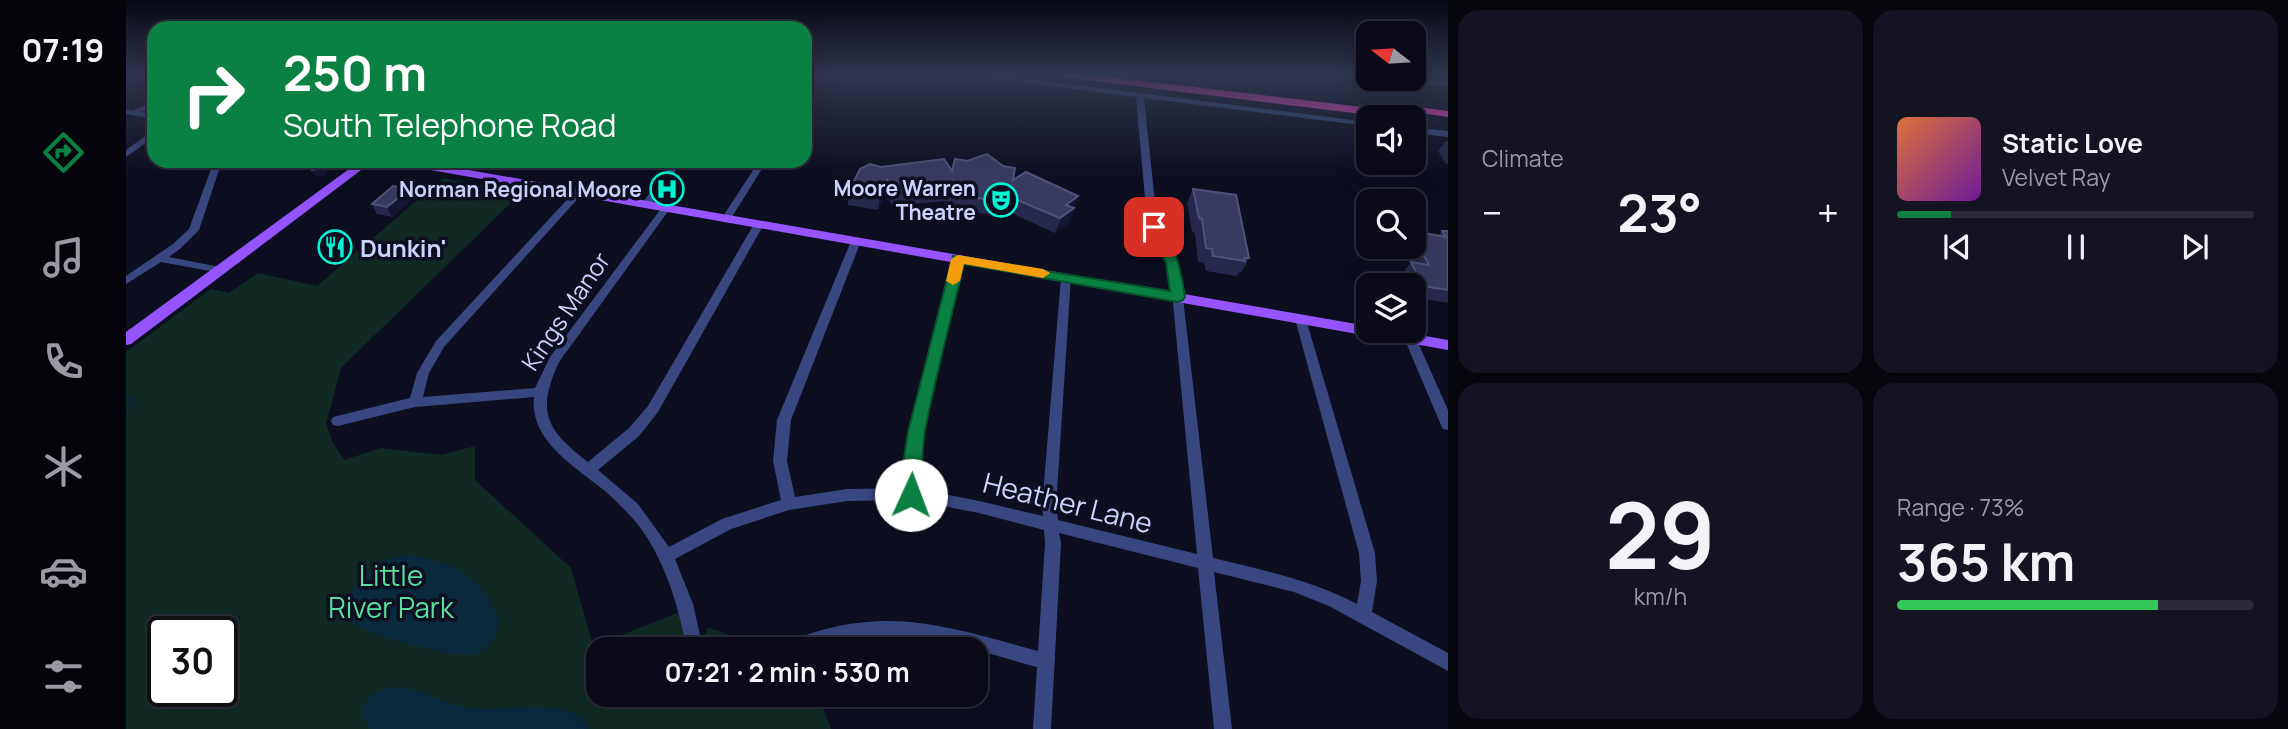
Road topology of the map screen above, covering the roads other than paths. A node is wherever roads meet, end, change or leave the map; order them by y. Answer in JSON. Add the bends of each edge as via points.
{"nodes":[{"id":1,"x":1141,"y":108,"type":"edge"},
{"id":2,"x":1242,"y":108,"type":"edge"},
{"id":3,"x":1399,"y":108,"type":"edge"},
{"id":4,"x":1448,"y":114,"type":"edge"},
{"id":5,"x":1426,"y":119,"type":"edge"},
{"id":6,"x":1356,"y":122,"type":"edge"},
{"id":7,"x":1448,"y":122,"type":"edge"},
{"id":8,"x":1426,"y":131,"type":"edge"},
{"id":9,"x":1448,"y":134,"type":"edge"},
{"id":10,"x":147,"y":138,"type":"edge"},
{"id":11,"x":126,"y":154,"type":"edge"},
{"id":12,"x":216,"y":168,"type":"edge"},
{"id":13,"x":358,"y":168,"type":"edge"},
{"id":14,"x":438,"y":168,"type":"edge"},
{"id":15,"x":674,"y":168,"type":"edge"},
{"id":16,"x":759,"y":168,"type":"edge"},
{"id":17,"x":579,"y":192,"type":"junction"},
{"id":18,"x":646,"y":204,"type":"junction"},
{"id":19,"x":666,"y":208,"type":"junction"},
{"id":20,"x":727,"y":218,"type":"junction"},
{"id":21,"x":760,"y":224,"type":"junction"},
{"id":22,"x":856,"y":241,"type":"junction"},
{"id":23,"x":159,"y":258,"type":"junction"},
{"id":24,"x":958,"y":259,"type":"junction"},
{"id":25,"x":221,"y":270,"type":"junction"},
{"id":26,"x":1066,"y":277,"type":"junction"},
{"id":27,"x":126,"y":281,"type":"edge"},
{"id":28,"x":1178,"y":297,"type":"junction"},
{"id":29,"x":1301,"y":319,"type":"junction"},
{"id":30,"x":1356,"y":329,"type":"edge"},
{"id":31,"x":126,"y":340,"type":"edge"},
{"id":32,"x":1426,"y":341,"type":"edge"},
{"id":33,"x":1412,"y":343,"type":"edge"},
{"id":34,"x":1448,"y":345,"type":"edge"},
{"id":35,"x":539,"y":392,"type":"junction"},
{"id":36,"x":415,"y":402,"type":"junction"},
{"id":37,"x":338,"y":421,"type":"dead end"},
{"id":38,"x":1448,"y":425,"type":"edge"},
{"id":39,"x":589,"y":470,"type":"junction"},
{"id":40,"x":911,"y":495,"type":"junction"},
{"id":41,"x":789,"y":504,"type":"junction"},
{"id":42,"x":1051,"y":525,"type":"junction"},
{"id":43,"x":666,"y":556,"type":"junction"},
{"id":44,"x":1206,"y":564,"type":"junction"},
{"id":45,"x":1363,"y":616,"type":"junction"},
{"id":46,"x":693,"y":637,"type":"edge"},
{"id":47,"x":825,"y":637,"type":"edge"},
{"id":48,"x":958,"y":637,"type":"edge"},
{"id":49,"x":988,"y":645,"type":"edge"},
{"id":50,"x":1045,"y":661,"type":"junction"},
{"id":51,"x":1448,"y":662,"type":"edge"},
{"id":52,"x":1042,"y":720,"type":"edge"},
{"id":53,"x":1223,"y":729,"type":"edge"}],
"edges":[{"from":1,"to":28,"type":"street","via":[[1152,221],[1173,263]]},
{"from":2,"to":6,"type":"street"},
{"from":3,"to":4,"type":"highway"},
{"from":5,"to":7,"type":"highway"},
{"from":8,"to":9,"type":"street"},
{"from":10,"to":11,"type":"street"},
{"from":12,"to":23,"type":"street","via":[[194,230]]},
{"from":13,"to":25,"type":"main road"},
{"from":14,"to":17,"type":"main road"},
{"from":15,"to":18,"type":"street"},
{"from":16,"to":20,"type":"street"},
{"from":17,"to":18,"type":"main road"},
{"from":17,"to":36,"type":"street","via":[[440,344],[423,373]]},
{"from":18,"to":19,"type":"main road"},
{"from":19,"to":20,"type":"main road"},
{"from":19,"to":35,"type":"street","name":"Kings Manor","via":[[554,360]]},
{"from":20,"to":21,"type":"main road"},
{"from":21,"to":22,"type":"main road"},
{"from":21,"to":39,"type":"street","via":[[653,409],[634,432]]},
{"from":22,"to":24,"type":"main road"},
{"from":22,"to":41,"type":"street","via":[[784,420],[780,461]]},
{"from":23,"to":25,"type":"street"},
{"from":23,"to":27,"type":"street"},
{"from":24,"to":26,"type":"main road"},
{"from":24,"to":40,"type":"street","via":[[916,432]]},
{"from":25,"to":31,"type":"main road"},
{"from":26,"to":28,"type":"main road"},
{"from":26,"to":42,"type":"street"},
{"from":28,"to":29,"type":"main road"},
{"from":28,"to":44,"type":"street"},
{"from":29,"to":30,"type":"main road"},
{"from":29,"to":45,"type":"street","via":[[1367,552],[1369,581]]},
{"from":32,"to":34,"type":"main road"},
{"from":33,"to":38,"type":"street"},
{"from":35,"to":36,"type":"street"},
{"from":35,"to":39,"type":"street","name":"Kings Manor","via":[[540,414],[550,436]]},
{"from":36,"to":37,"type":"street"},
{"from":39,"to":43,"type":"street","name":"Kings Manor","via":[[632,508]]},
{"from":40,"to":41,"type":"street","name":"Heather Lane","via":[[847,495]]},
{"from":40,"to":42,"type":"street","name":"Heather Lane"},
{"from":41,"to":43,"type":"street","name":"Heather Lane","via":[[727,524]]},
{"from":42,"to":44,"type":"street","name":"Heather Lane"},
{"from":42,"to":50,"type":"street"},
{"from":43,"to":46,"type":"street","name":"Kings Manor","via":[[687,608]]},
{"from":44,"to":45,"type":"street","name":"Heather Lane","via":[[1308,590]]},
{"from":44,"to":53,"type":"street"},
{"from":45,"to":51,"type":"street","name":"Heather Lane"},
{"from":47,"to":48,"type":"street","via":[[861,628],[908,627]]},
{"from":49,"to":50,"type":"street"},
{"from":50,"to":52,"type":"street"}]}
